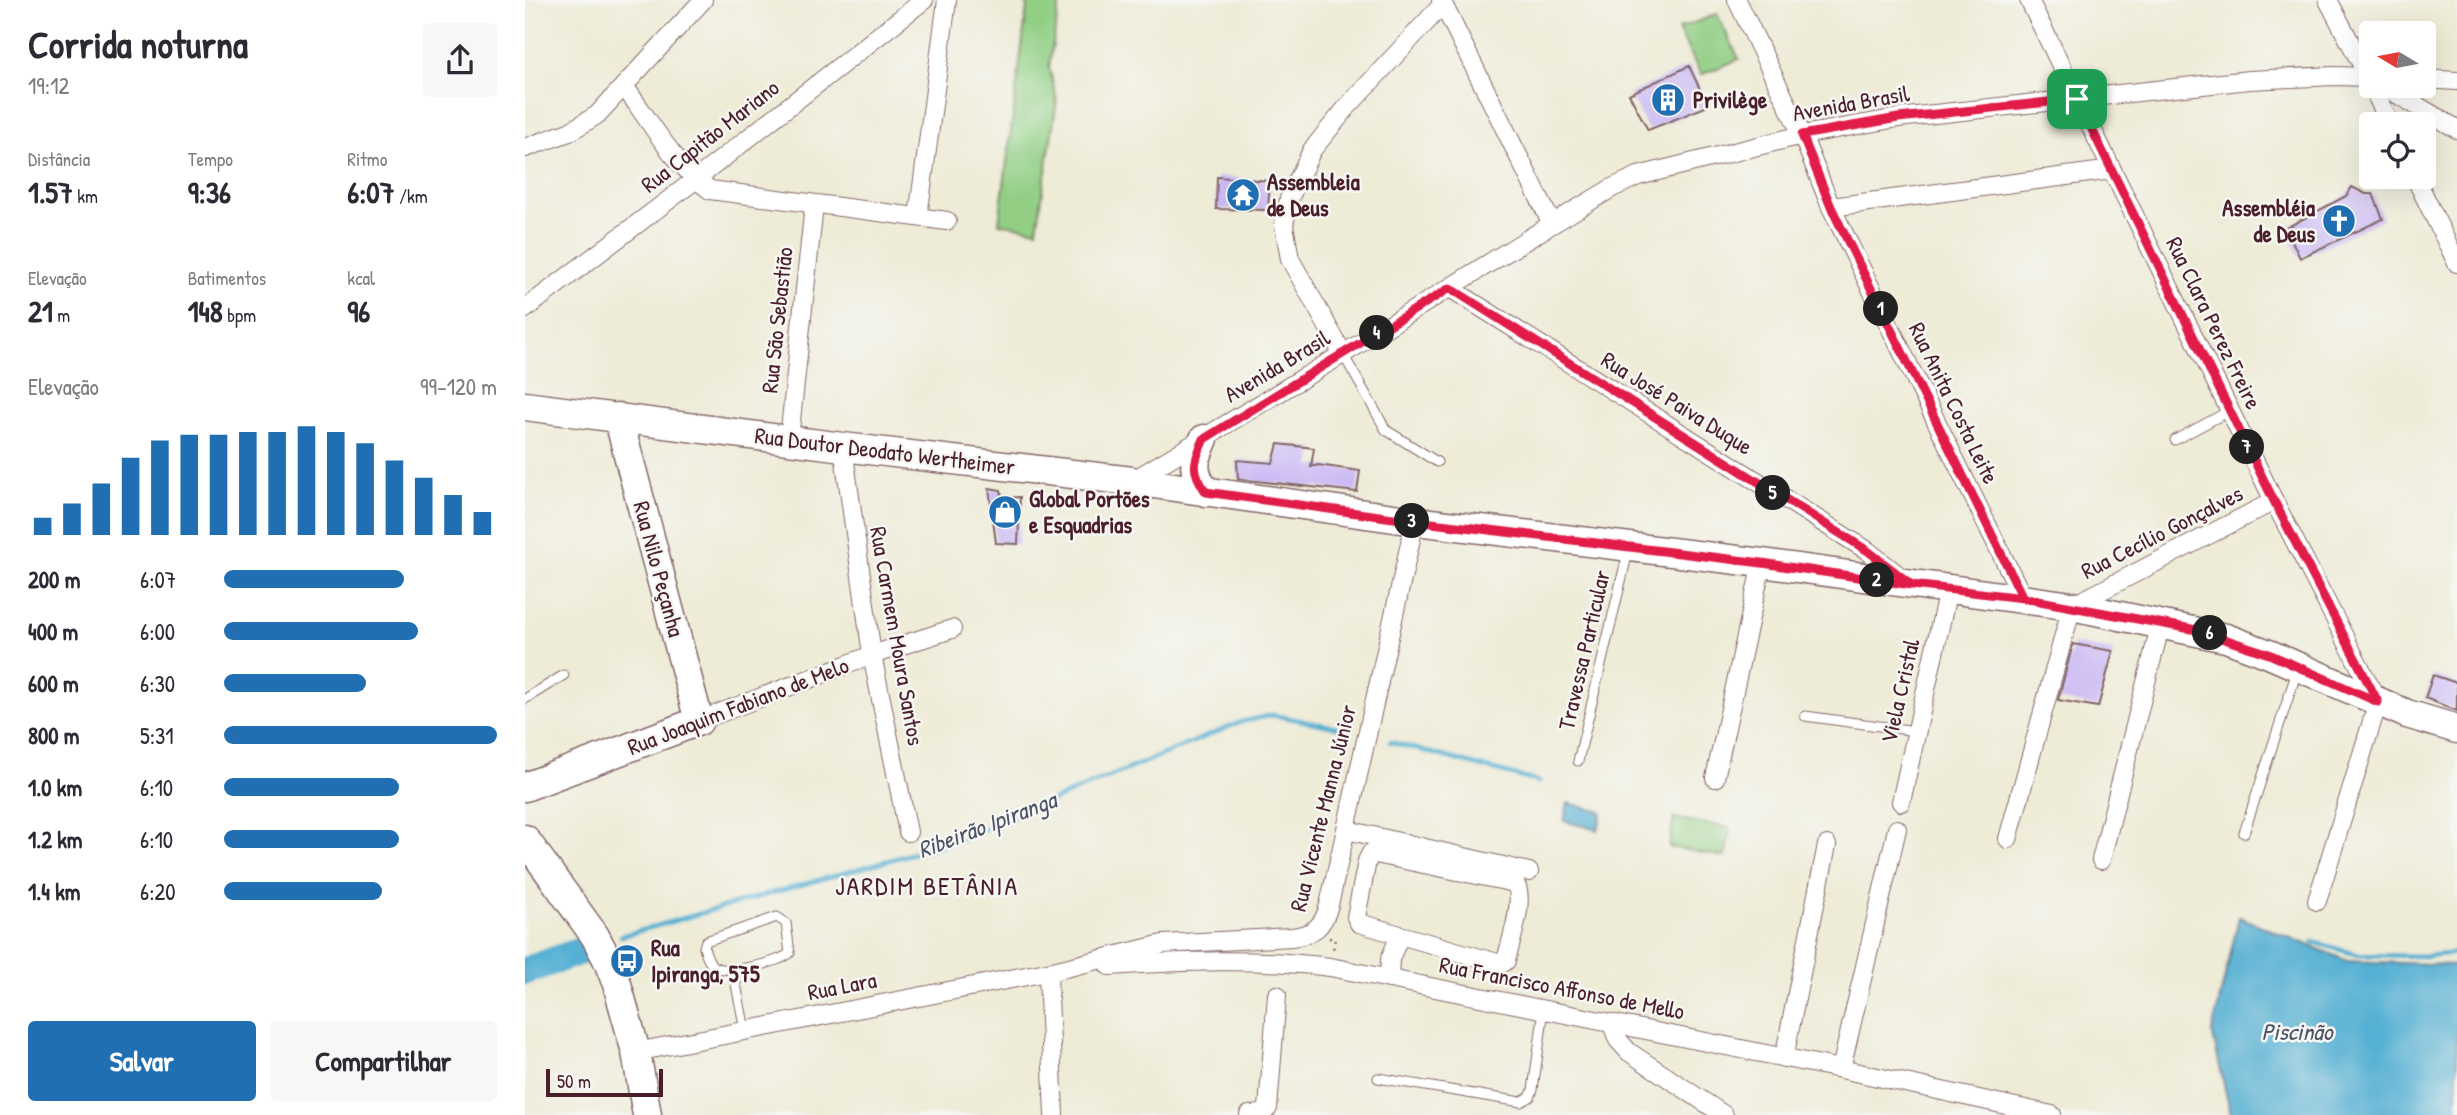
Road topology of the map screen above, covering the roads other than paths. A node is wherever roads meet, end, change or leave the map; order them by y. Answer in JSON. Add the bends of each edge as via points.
{"nodes":[{"id":1,"x":702,"y":0,"type":"edge"},
{"id":2,"x":924,"y":0,"type":"edge"},
{"id":3,"x":947,"y":0,"type":"edge"},
{"id":4,"x":1737,"y":0,"type":"edge"},
{"id":5,"x":2028,"y":0,"type":"edge"},
{"id":6,"x":2328,"y":0,"type":"edge"},
{"id":7,"x":1442,"y":2,"type":"edge"},
{"id":8,"x":2359,"y":56,"type":"edge"},
{"id":9,"x":2359,"y":79,"type":"edge"},
{"id":10,"x":2436,"y":80,"type":"edge"},
{"id":11,"x":2457,"y":81,"type":"edge"},
{"id":12,"x":624,"y":86,"type":"junction"},
{"id":13,"x":2403,"y":98,"type":"edge"},
{"id":14,"x":2077,"y":99,"type":"junction"},
{"id":15,"x":2457,"y":129,"type":"edge"},
{"id":16,"x":1802,"y":135,"type":"junction"},
{"id":17,"x":525,"y":148,"type":"edge"},
{"id":18,"x":2112,"y":170,"type":"junction"},
{"id":19,"x":695,"y":180,"type":"junction"},
{"id":20,"x":2421,"y":189,"type":"edge"},
{"id":21,"x":814,"y":205,"type":"junction"},
{"id":22,"x":1831,"y":207,"type":"junction"},
{"id":23,"x":918,"y":217,"type":"junction"},
{"id":24,"x":947,"y":221,"type":"dead end"},
{"id":25,"x":1552,"y":224,"type":"junction"},
{"id":26,"x":2457,"y":263,"type":"edge"},
{"id":27,"x":1450,"y":288,"type":"junction"},
{"id":28,"x":525,"y":309,"type":"edge"},
{"id":29,"x":1343,"y":354,"type":"junction"},
{"id":30,"x":525,"y":406,"type":"edge"},
{"id":31,"x":2229,"y":411,"type":"junction"},
{"id":32,"x":618,"y":416,"type":"junction"},
{"id":33,"x":789,"y":439,"type":"junction"},
{"id":34,"x":1204,"y":439,"type":"junction"},
{"id":35,"x":2175,"y":440,"type":"dead end"},
{"id":36,"x":843,"y":447,"type":"junction"},
{"id":37,"x":1437,"y":462,"type":"dead end"},
{"id":38,"x":1132,"y":481,"type":"junction"},
{"id":39,"x":1206,"y":492,"type":"junction"},
{"id":40,"x":2274,"y":501,"type":"junction"},
{"id":41,"x":1415,"y":521,"type":"junction"},
{"id":42,"x":1629,"y":548,"type":"junction"},
{"id":43,"x":1762,"y":563,"type":"junction"},
{"id":44,"x":1912,"y":585,"type":"junction"},
{"id":45,"x":1948,"y":590,"type":"junction"},
{"id":46,"x":2023,"y":598,"type":"junction"},
{"id":47,"x":2072,"y":606,"type":"junction"},
{"id":48,"x":2161,"y":623,"type":"junction"},
{"id":49,"x":952,"y":629,"type":"dead end"},
{"id":50,"x":872,"y":654,"type":"junction"},
{"id":51,"x":2298,"y":667,"type":"junction"},
{"id":52,"x":564,"y":675,"type":"dead end"},
{"id":53,"x":525,"y":699,"type":"edge"},
{"id":54,"x":2378,"y":702,"type":"junction"},
{"id":55,"x":1805,"y":716,"type":"dead end"},
{"id":56,"x":699,"y":720,"type":"junction"},
{"id":57,"x":2457,"y":729,"type":"edge"},
{"id":58,"x":1916,"y":731,"type":"junction"},
{"id":59,"x":1578,"y":761,"type":"dead end"},
{"id":60,"x":1714,"y":778,"type":"dead end"},
{"id":61,"x":525,"y":787,"type":"edge"},
{"id":62,"x":1901,"y":802,"type":"dead end"},
{"id":63,"x":1896,"y":829,"type":"dead end"},
{"id":64,"x":1346,"y":830,"type":"junction"},
{"id":65,"x":908,"y":832,"type":"dead end"},
{"id":66,"x":2244,"y":833,"type":"dead end"},
{"id":67,"x":2008,"y":839,"type":"dead end"},
{"id":68,"x":1827,"y":845,"type":"dead end"},
{"id":69,"x":528,"y":847,"type":"edge"},
{"id":70,"x":2101,"y":860,"type":"dead end"},
{"id":71,"x":1529,"y":872,"type":"dead end"},
{"id":72,"x":2317,"y":901,"type":"dead end"},
{"id":73,"x":1400,"y":934,"type":"junction"},
{"id":74,"x":733,"y":970,"type":"junction"},
{"id":75,"x":1052,"y":971,"type":"junction"},
{"id":76,"x":1389,"y":979,"type":"junction"},
{"id":77,"x":1277,"y":995,"type":"dead end"},
{"id":78,"x":1544,"y":1009,"type":"junction"},
{"id":79,"x":1612,"y":1024,"type":"junction"},
{"id":80,"x":745,"y":1030,"type":"junction"},
{"id":81,"x":636,"y":1052,"type":"junction"},
{"id":82,"x":1784,"y":1058,"type":"junction"},
{"id":83,"x":1841,"y":1069,"type":"junction"},
{"id":84,"x":1378,"y":1078,"type":"dead end"},
{"id":85,"x":646,"y":1115,"type":"edge"},
{"id":86,"x":1054,"y":1115,"type":"edge"},
{"id":87,"x":1249,"y":1115,"type":"edge"},
{"id":88,"x":1724,"y":1115,"type":"edge"},
{"id":89,"x":2052,"y":1115,"type":"edge"}],
"edges":[{"from":1,"to":12,"type":"street"},
{"from":2,"to":19,"type":"street","name":"Rua Capitão Mariano"},
{"from":3,"to":23,"type":"street"},
{"from":4,"to":16,"type":"street","name":"Rua Anita Costa Leite"},
{"from":5,"to":14,"type":"street","name":"Rua Clara Perez Freire"},
{"from":6,"to":8,"type":"street"},
{"from":7,"to":25,"type":"street"},
{"from":7,"to":29,"type":"street","via":[[1312,150],[1289,198],[1284,225],[1290,259]]},
{"from":9,"to":14,"type":"street","name":"Avenida Brasil","via":[[2334,75],[2249,80]]},
{"from":10,"to":11,"type":"street"},
{"from":12,"to":17,"type":"street","via":[[597,115],[569,132]]},
{"from":12,"to":19,"type":"street"},
{"from":13,"to":15,"type":"street"},
{"from":14,"to":16,"type":"street","name":"Avenida Brasil","via":[[1898,118]]},
{"from":14,"to":18,"type":"street","name":"Rua Clara Perez Freire"},
{"from":16,"to":22,"type":"street","name":"Rua Anita Costa Leite"},
{"from":16,"to":25,"type":"street","name":"Avenida Brasil","via":[[1638,176]]},
{"from":18,"to":22,"type":"street"},
{"from":18,"to":31,"type":"street","name":"Rua Clara Perez Freire"},
{"from":19,"to":21,"type":"street","via":[[718,192]]},
{"from":19,"to":28,"type":"street","name":"Rua Capitão Mariano"},
{"from":20,"to":26,"type":"street"},
{"from":21,"to":23,"type":"street"},
{"from":21,"to":33,"type":"street","name":"Rua São Sebastião"},
{"from":22,"to":46,"type":"street","name":"Rua Anita Costa Leite"},
{"from":23,"to":24,"type":"street"},
{"from":25,"to":27,"type":"street","name":"Avenida Brasil"},
{"from":27,"to":29,"type":"street","name":"Avenida Brasil"},
{"from":27,"to":44,"type":"street","name":"Rua José Paiva Duque","via":[[1868,551]]},
{"from":29,"to":34,"type":"street","name":"Avenida Brasil"},
{"from":29,"to":37,"type":"lane","via":[[1386,430]]},
{"from":30,"to":32,"type":"main road","name":"Rua Doutor Deodato Wertheimer"},
{"from":31,"to":35,"type":"lane"},
{"from":31,"to":40,"type":"street","name":"Rua Clara Perez Freire"},
{"from":32,"to":33,"type":"main road","name":"Rua Doutor Deodato Wertheimer"},
{"from":32,"to":56,"type":"main road","name":"Rua Nilo Peçanha"},
{"from":33,"to":36,"type":"main road","name":"Rua Doutor Deodato Wertheimer"},
{"from":34,"to":38,"type":"street","name":"Avenida Brasil"},
{"from":34,"to":39,"type":"main road","via":[[1194,466]]},
{"from":36,"to":38,"type":"main road","name":"Rua Doutor Deodato Wertheimer"},
{"from":36,"to":50,"type":"street","name":"Rua Carmem Moura Santos"},
{"from":38,"to":39,"type":"main road","name":"Rua Doutor Deodato Wertheimer"},
{"from":39,"to":41,"type":"main road","name":"Rua Doutor Deodato Wertheimer"},
{"from":40,"to":47,"type":"street","name":"Rua Cecílio Gonçalves"},
{"from":40,"to":54,"type":"street","name":"Rua Clara Perez Freire"},
{"from":41,"to":42,"type":"main road","name":"Rua Doutor Deodato Wertheimer"},
{"from":41,"to":64,"type":"street","name":"Rua Vicente Manna Júnior"},
{"from":42,"to":43,"type":"main road","name":"Rua Doutor Deodato Wertheimer"},
{"from":42,"to":59,"type":"lane","name":"Travessa Particular"},
{"from":43,"to":44,"type":"main road","name":"Rua Doutor Deodato Wertheimer"},
{"from":43,"to":60,"type":"street"},
{"from":44,"to":45,"type":"main road","name":"Rua Doutor Deodato Wertheimer"},
{"from":45,"to":46,"type":"main road","name":"Rua Doutor Deodato Wertheimer"},
{"from":45,"to":58,"type":"street","name":"Viela Cristal"},
{"from":46,"to":47,"type":"main road","name":"Rua Doutor Deodato Wertheimer"},
{"from":47,"to":48,"type":"main road","name":"Rua Doutor Deodato Wertheimer"},
{"from":47,"to":67,"type":"street"},
{"from":48,"to":51,"type":"main road","name":"Rua Doutor Deodato Wertheimer","via":[[2226,638]]},
{"from":48,"to":70,"type":"street"},
{"from":49,"to":50,"type":"street","name":"Rua Joaquim Fabiano de Melo"},
{"from":50,"to":56,"type":"street","name":"Rua Joaquim Fabiano de Melo"},
{"from":50,"to":65,"type":"street","name":"Rua Carmem Moura Santos"},
{"from":51,"to":54,"type":"main road","name":"Rua Doutor Deodato Wertheimer"},
{"from":51,"to":66,"type":"lane"},
{"from":52,"to":53,"type":"lane"},
{"from":54,"to":57,"type":"main road","name":"Rua Doutor Deodato Wertheimer"},
{"from":54,"to":72,"type":"street"},
{"from":55,"to":58,"type":"lane"},
{"from":56,"to":61,"type":"main road","name":"Rua Joaquim Fabiano de Melo"},
{"from":58,"to":62,"type":"street","name":"Viela Cristal"},
{"from":63,"to":83,"type":"street"},
{"from":64,"to":71,"type":"street"},
{"from":64,"to":75,"type":"street","name":"Rua Vicente Manna Júnior","via":[[1325,918],[1306,936],[1163,944]]},
{"from":68,"to":82,"type":"street"},
{"from":69,"to":81,"type":"main road","via":[[596,936],[617,984]]},
{"from":73,"to":73,"type":"street","via":[[1367,926],[1356,918],[1371,853],[1515,883],[1519,889],[1506,961],[1501,964]]},
{"from":73,"to":76,"type":"street","via":[[1390,959]]},
{"from":74,"to":74,"type":"lane","via":[[710,963],[706,941],[777,918],[786,923],[790,953],[783,959]]},
{"from":74,"to":80,"type":"lane"},
{"from":75,"to":76,"type":"street","name":"Rua Francisco Affonso de Mello","via":[[1180,961],[1280,961]]},
{"from":75,"to":80,"type":"street","name":"Rua Lara"},
{"from":75,"to":86,"type":"street"},
{"from":76,"to":78,"type":"street","name":"Rua Francisco Affonso de Mello"},
{"from":77,"to":87,"type":"street","via":[[1268,1108],[1262,1114]]},
{"from":78,"to":79,"type":"street","name":"Rua Francisco Affonso de Mello"},
{"from":78,"to":84,"type":"lane","via":[[1533,1090],[1521,1102]]},
{"from":79,"to":82,"type":"street","name":"Rua Francisco Affonso de Mello"},
{"from":79,"to":88,"type":"street","via":[[1629,1052]]},
{"from":80,"to":81,"type":"street","name":"Rua Lara"},
{"from":81,"to":85,"type":"main road"},
{"from":82,"to":83,"type":"street","name":"Rua Francisco Affonso de Mello"},
{"from":83,"to":89,"type":"street","name":"Rua Francisco Affonso de Mello"}]}
